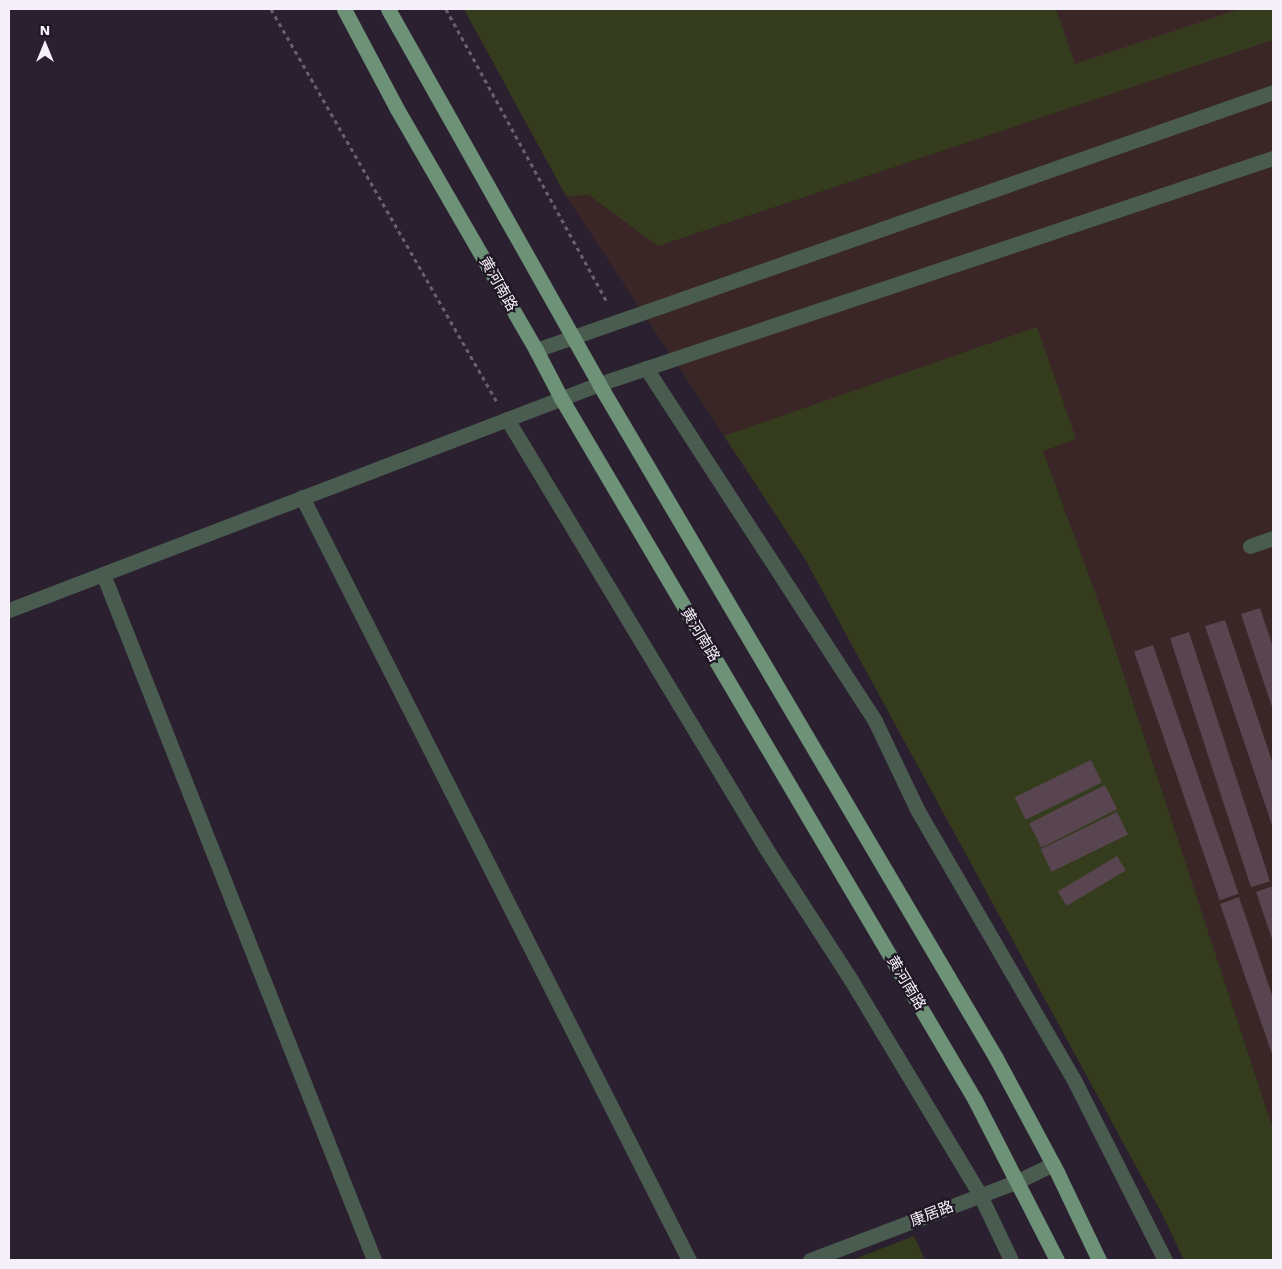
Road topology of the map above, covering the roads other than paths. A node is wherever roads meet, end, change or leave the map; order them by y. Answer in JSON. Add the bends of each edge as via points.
{"nodes":[{"id":1,"x":344,"y":9,"type":"edge"},
{"id":2,"x":388,"y":9,"type":"edge"},
{"id":3,"x":1273,"y":92,"type":"edge"},
{"id":4,"x":1273,"y":158,"type":"edge"},
{"id":5,"x":572,"y":336,"type":"junction"},
{"id":6,"x":536,"y":350,"type":"junction"},
{"id":7,"x":646,"y":368,"type":"junction"},
{"id":8,"x":598,"y":384,"type":"junction"},
{"id":9,"x":561,"y":398,"type":"junction"},
{"id":10,"x":507,"y":419,"type":"junction"},
{"id":11,"x":302,"y":497,"type":"junction"},
{"id":12,"x":1273,"y":538,"type":"edge"},
{"id":13,"x":1250,"y":546,"type":"dead end"},
{"id":14,"x":102,"y":574,"type":"junction"},
{"id":15,"x":9,"y":609,"type":"edge"},
{"id":16,"x":1053,"y":1164,"type":"junction"},
{"id":17,"x":1018,"y":1181,"type":"junction"},
{"id":18,"x":980,"y":1195,"type":"junction"},
{"id":19,"x":374,"y":1260,"type":"edge"},
{"id":20,"x":689,"y":1260,"type":"edge"},
{"id":21,"x":810,"y":1260,"type":"edge"},
{"id":22,"x":1011,"y":1260,"type":"edge"},
{"id":23,"x":1057,"y":1260,"type":"edge"},
{"id":24,"x":1099,"y":1260,"type":"edge"},
{"id":25,"x":1165,"y":1260,"type":"edge"}],
"edges":[{"from":1,"to":6,"type":"main road","name":"黄河南路","via":[[397,109]]},
{"from":2,"to":5,"type":"main road"},
{"from":3,"to":5,"type":"street"},
{"from":4,"to":7,"type":"street"},
{"from":5,"to":6,"type":"street"},
{"from":5,"to":8,"type":"main road"},
{"from":6,"to":9,"type":"main road","name":"黄河南路"},
{"from":7,"to":8,"type":"street"},
{"from":7,"to":25,"type":"street","via":[[874,721],[918,811],[1073,1078]]},
{"from":8,"to":9,"type":"street"},
{"from":8,"to":16,"type":"main road","via":[[996,1058]]},
{"from":9,"to":10,"type":"street"},
{"from":9,"to":17,"type":"main road","name":"黄河南路","via":[[970,1092]]},
{"from":10,"to":11,"type":"street"},
{"from":10,"to":18,"type":"street"},
{"from":11,"to":14,"type":"street"},
{"from":11,"to":20,"type":"street"},
{"from":12,"to":13,"type":"street"},
{"from":14,"to":15,"type":"street"},
{"from":14,"to":19,"type":"street"},
{"from":16,"to":17,"type":"street","name":"康居路"},
{"from":16,"to":24,"type":"main road"},
{"from":17,"to":18,"type":"street","name":"康居路"},
{"from":17,"to":23,"type":"main road","name":"黄河南路"},
{"from":18,"to":21,"type":"street","name":"康居路"},
{"from":18,"to":22,"type":"street"}]}
